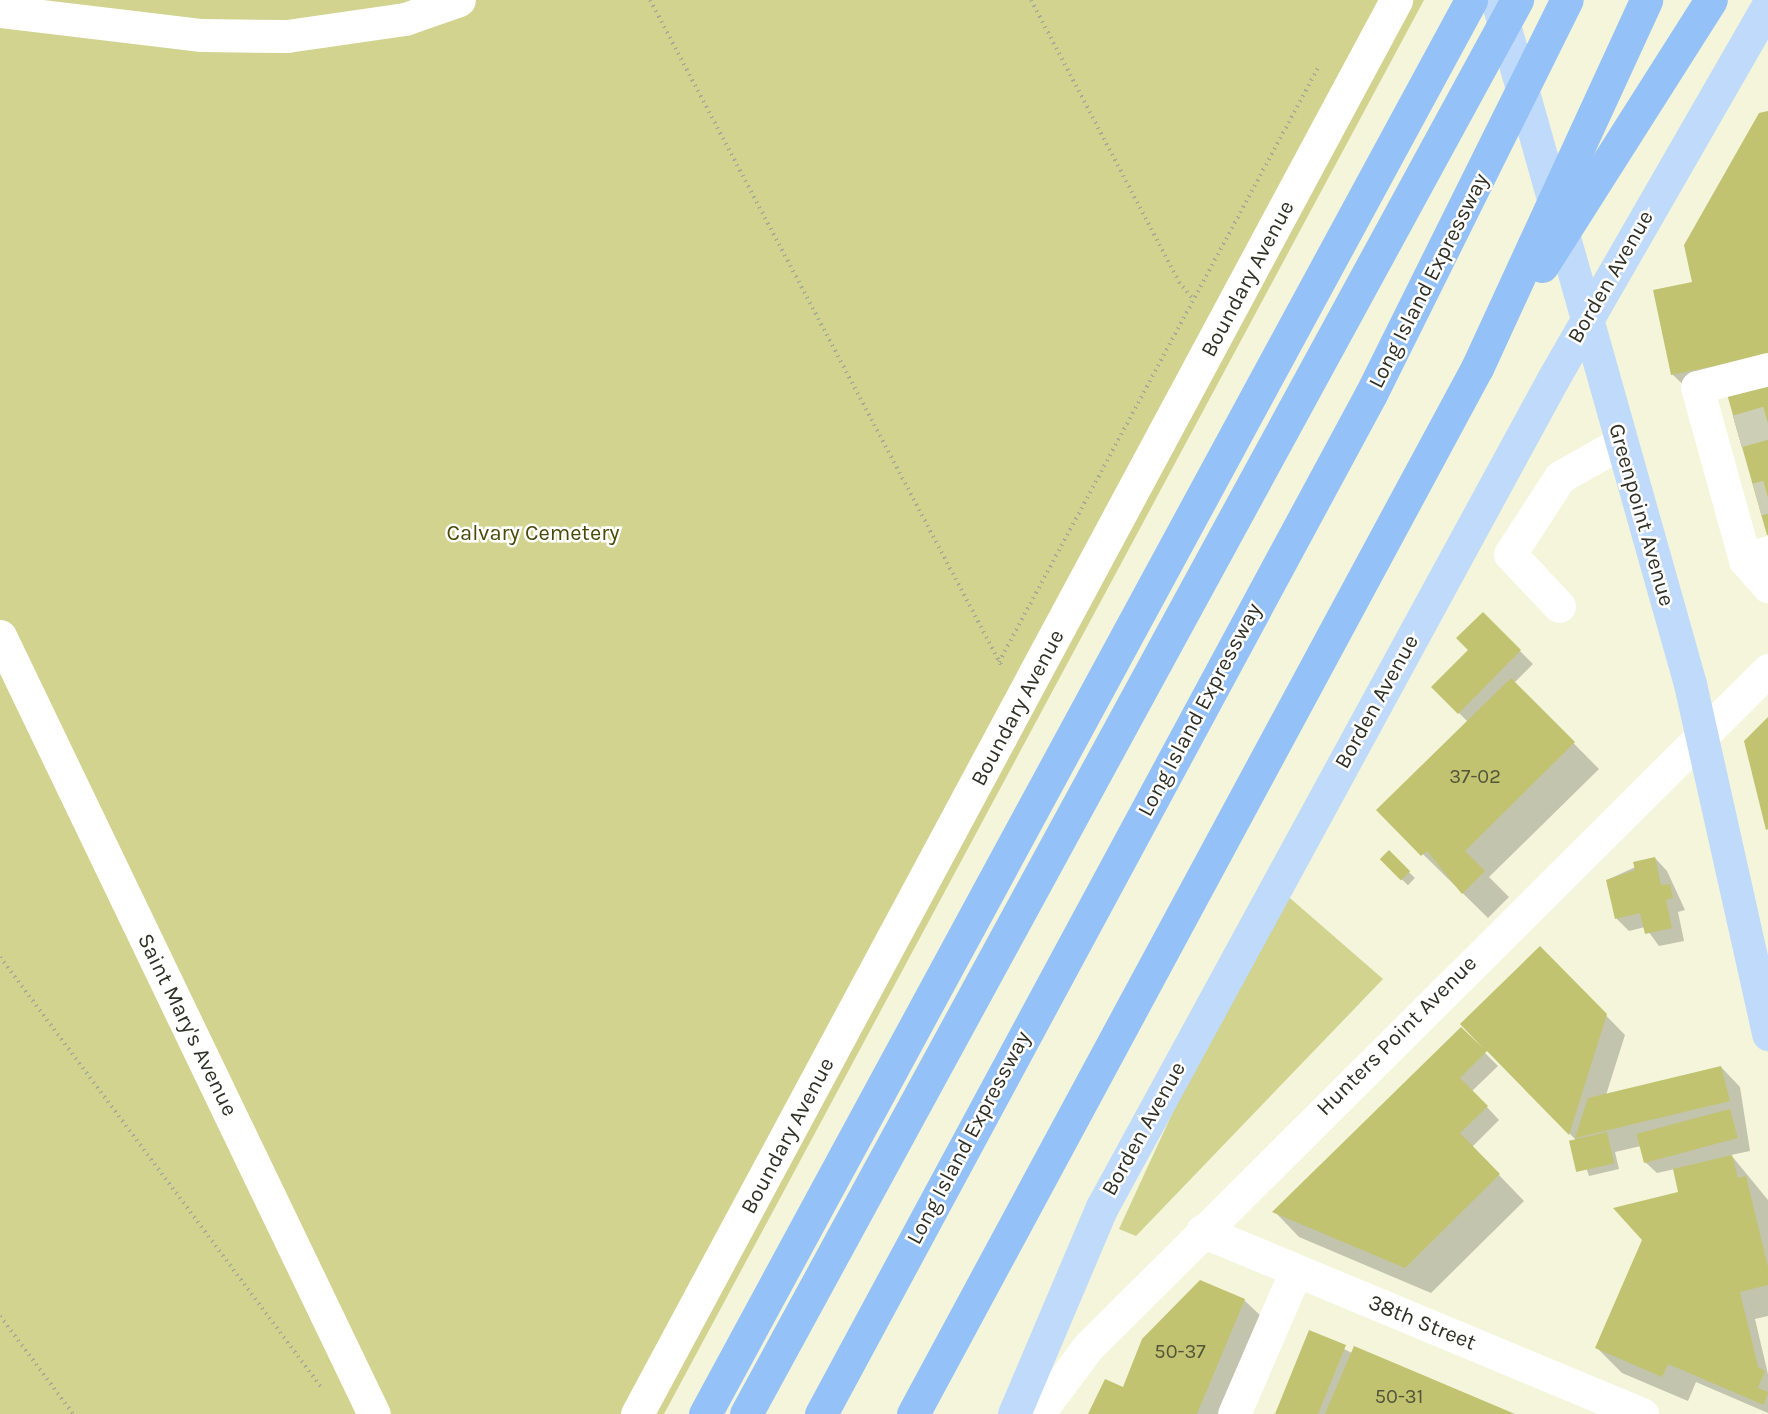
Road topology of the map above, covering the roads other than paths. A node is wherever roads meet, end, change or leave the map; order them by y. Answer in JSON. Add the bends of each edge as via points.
{"nodes":[{"id":1,"x":459,"y":0,"type":"edge"},
{"id":2,"x":1396,"y":0,"type":"edge"},
{"id":3,"x":1567,"y":0,"type":"edge"},
{"id":4,"x":1646,"y":0,"type":"edge"},
{"id":5,"x":1711,"y":0,"type":"edge"},
{"id":6,"x":1496,"y":2,"type":"edge"},
{"id":7,"x":1768,"y":5,"type":"edge"},
{"id":8,"x":0,"y":11,"type":"edge"},
{"id":9,"x":1586,"y":320,"type":"junction"},
{"id":10,"x":1477,"y":368,"type":"junction"},
{"id":11,"x":1768,"y":369,"type":"edge"},
{"id":12,"x":1620,"y":443,"type":"junction"},
{"id":13,"x":1756,"y":556,"type":"edge"},
{"id":14,"x":1768,"y":586,"type":"edge"},
{"id":15,"x":1559,"y":606,"type":"dead end"},
{"id":16,"x":0,"y":636,"type":"edge"},
{"id":17,"x":1768,"y":669,"type":"edge"},
{"id":18,"x":1700,"y":737,"type":"junction"},
{"id":19,"x":1768,"y":1034,"type":"edge"},
{"id":20,"x":1202,"y":1231,"type":"junction"},
{"id":21,"x":1295,"y":1273,"type":"junction"},
{"id":22,"x":371,"y":1413,"type":"edge"},
{"id":23,"x":637,"y":1414,"type":"edge"},
{"id":24,"x":705,"y":1414,"type":"edge"},
{"id":25,"x":746,"y":1414,"type":"edge"},
{"id":26,"x":820,"y":1414,"type":"edge"},
{"id":27,"x":912,"y":1414,"type":"edge"},
{"id":28,"x":1014,"y":1414,"type":"edge"},
{"id":29,"x":1038,"y":1414,"type":"edge"},
{"id":30,"x":1234,"y":1414,"type":"edge"},
{"id":31,"x":1642,"y":1414,"type":"edge"}],
"edges":[{"from":1,"to":8,"type":"street","via":[[405,19],[287,36],[202,34]]},
{"from":2,"to":23,"type":"street","name":"Boundary Avenue"},
{"from":3,"to":26,"type":"highway","name":"Long Island Expressway","via":[[1412,316]]},
{"from":4,"to":10,"type":"highway"},
{"from":5,"to":10,"type":"highway"},
{"from":6,"to":9,"type":"main road","name":"Greenpoint Avenue"},
{"from":6,"to":24,"type":"highway"},
{"from":6,"to":25,"type":"highway"},
{"from":7,"to":9,"type":"main road","name":"Borden Avenue"},
{"from":9,"to":12,"type":"main road","name":"Greenpoint Avenue"},
{"from":9,"to":28,"type":"main road","name":"Borden Avenue","via":[[1102,1206]]},
{"from":10,"to":27,"type":"highway"},
{"from":11,"to":13,"type":"street","via":[[1697,387],[1724,434]]},
{"from":12,"to":15,"type":"street","via":[[1560,477],[1510,554]]},
{"from":12,"to":18,"type":"main road","name":"Greenpoint Avenue","via":[[1690,684]]},
{"from":13,"to":14,"type":"street"},
{"from":16,"to":22,"type":"street","name":"Saint Mary's Avenue"},
{"from":17,"to":18,"type":"street","name":"Hunters Point Avenue"},
{"from":18,"to":19,"type":"main road","name":"Greenpoint Avenue"},
{"from":18,"to":20,"type":"street","name":"Hunters Point Avenue"},
{"from":20,"to":21,"type":"street","name":"38th Street"},
{"from":20,"to":29,"type":"street","name":"Hunters Point Avenue","via":[[1088,1347]]},
{"from":21,"to":30,"type":"street"},
{"from":21,"to":31,"type":"street","name":"38th Street"}]}
